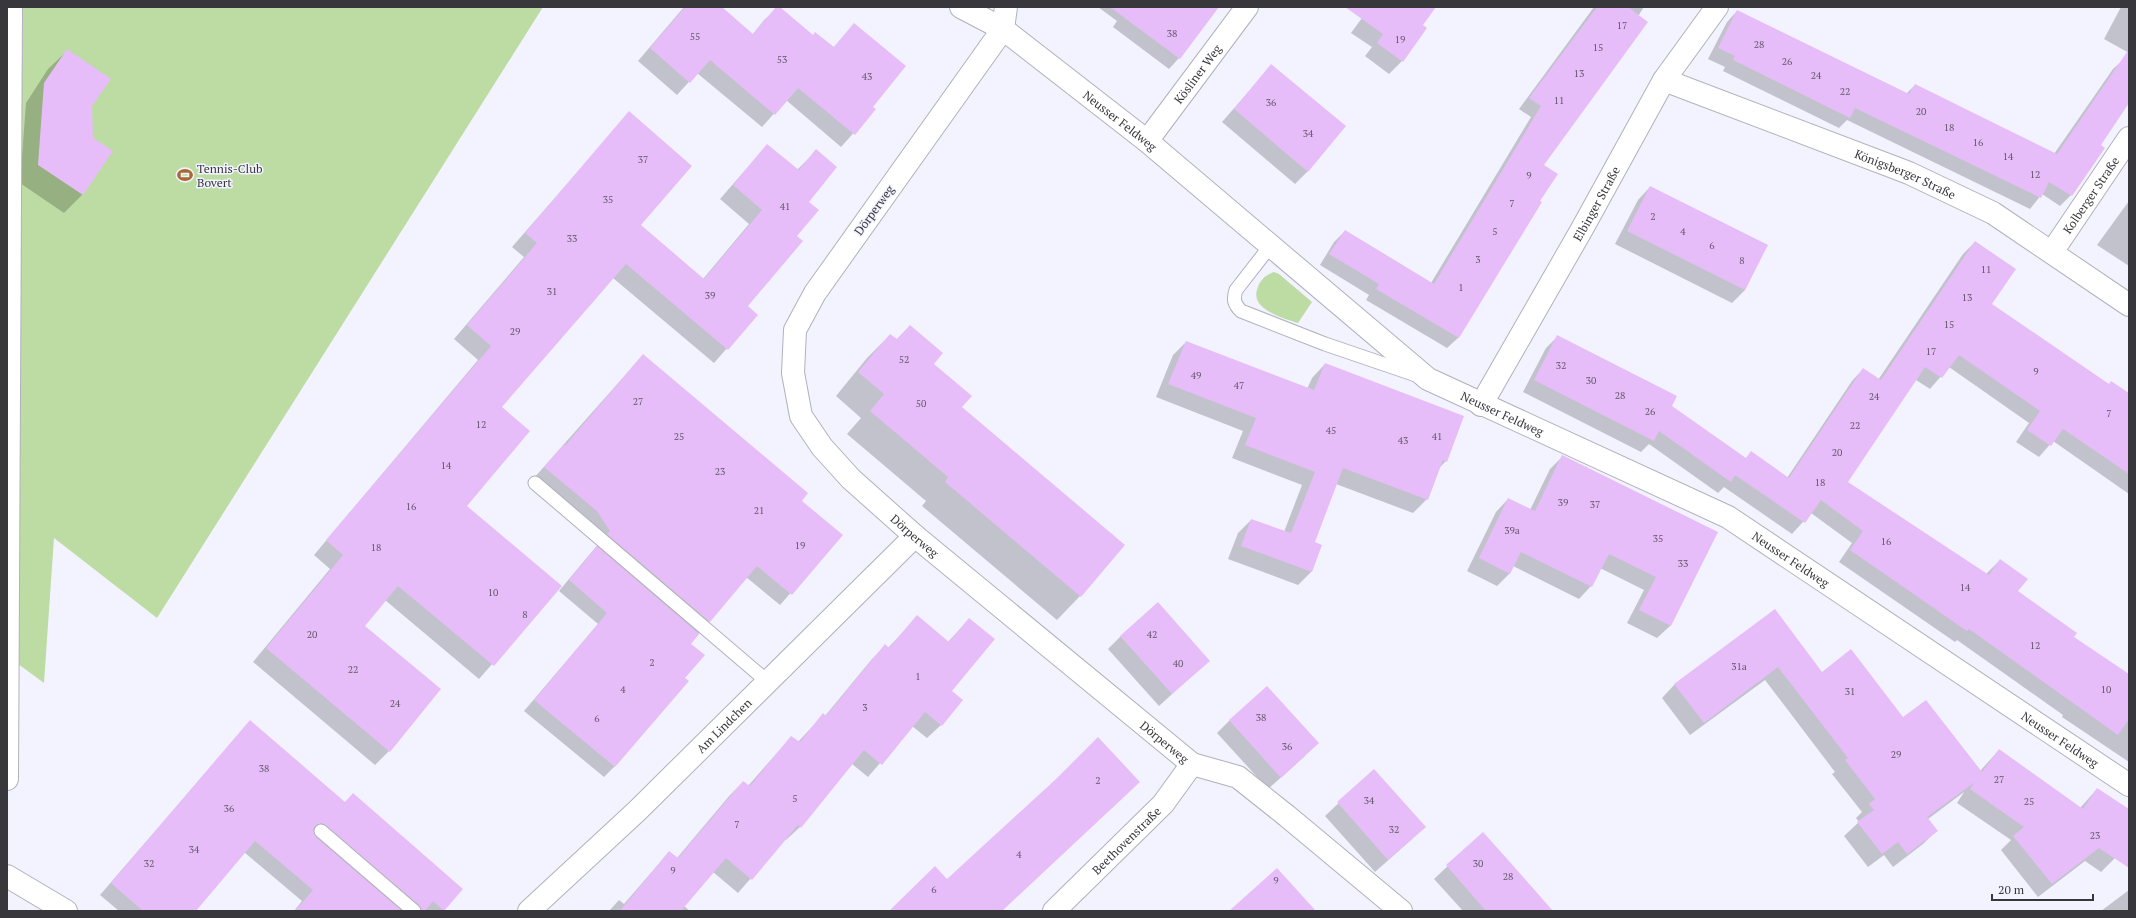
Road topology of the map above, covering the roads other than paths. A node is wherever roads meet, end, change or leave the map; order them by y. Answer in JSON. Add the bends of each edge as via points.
{"nodes":[{"id":1,"x":11,"y":7,"type":"edge"},
{"id":2,"x":961,"y":7,"type":"edge"},
{"id":3,"x":1006,"y":7,"type":"edge"},
{"id":4,"x":1247,"y":7,"type":"edge"},
{"id":5,"x":1717,"y":7,"type":"edge"},
{"id":6,"x":1003,"y":29,"type":"junction"},
{"id":7,"x":1664,"y":80,"type":"junction"},
{"id":8,"x":2129,"y":138,"type":"edge"},
{"id":9,"x":1147,"y":141,"type":"junction"},
{"id":10,"x":1271,"y":245,"type":"junction"},
{"id":11,"x":2052,"y":252,"type":"junction"},
{"id":12,"x":2129,"y":305,"type":"edge"},
{"id":13,"x":1428,"y":379,"type":"junction"},
{"id":14,"x":1481,"y":405,"type":"junction"},
{"id":15,"x":535,"y":483,"type":"dead end"},
{"id":16,"x":915,"y":536,"type":"junction"},
{"id":17,"x":768,"y":682,"type":"junction"},
{"id":18,"x":1192,"y":764,"type":"junction"},
{"id":19,"x":7,"y":779,"type":"edge"},
{"id":20,"x":2129,"y":785,"type":"edge"},
{"id":21,"x":321,"y":831,"type":"dead end"},
{"id":22,"x":7,"y":876,"type":"edge"},
{"id":23,"x":66,"y":911,"type":"edge"},
{"id":24,"x":414,"y":911,"type":"edge"},
{"id":25,"x":530,"y":911,"type":"edge"},
{"id":26,"x":1054,"y":911,"type":"edge"},
{"id":27,"x":1401,"y":911,"type":"edge"}],
"edges":[{"from":1,"to":19,"type":"street"},
{"from":2,"to":6,"type":"street","name":"Neusser Feldweg"},
{"from":3,"to":6,"type":"street"},
{"from":4,"to":9,"type":"street","name":"Kösliner Weg"},
{"from":5,"to":7,"type":"street","name":"Elbinger Straße"},
{"from":6,"to":9,"type":"street","name":"Neusser Feldweg"},
{"from":6,"to":16,"type":"street","name":"Dörperweg","via":[[815,293],[795,330],[793,373],[801,416],[822,448],[851,479]]},
{"from":7,"to":11,"type":"street","name":"Königsberger Straße","via":[[1909,173],[1993,213]]},
{"from":7,"to":14,"type":"street","name":"Elbinger Straße"},
{"from":8,"to":11,"type":"street","name":"Kolberger Straße"},
{"from":9,"to":10,"type":"street","name":"Neusser Feldweg"},
{"from":10,"to":13,"type":"street","name":"Neusser Feldweg"},
{"from":10,"to":13,"type":"lane","name":"Neusser Feldweg","via":[[1236,290],[1233,298],[1235,306],[1240,311],[1325,344]]},
{"from":11,"to":12,"type":"street","name":"Königsberger Straße"},
{"from":13,"to":14,"type":"street","name":"Neusser Feldweg"},
{"from":14,"to":20,"type":"street","name":"Neusser Feldweg","via":[[1728,517]]},
{"from":15,"to":17,"type":"lane"},
{"from":16,"to":17,"type":"street","name":"Am Lindchen"},
{"from":16,"to":18,"type":"street","name":"Dörperweg"},
{"from":17,"to":25,"type":"street","name":"Am Lindchen","via":[[637,811]]},
{"from":18,"to":26,"type":"street","name":"Beethovenstraße","via":[[1163,804]]},
{"from":18,"to":27,"type":"street","name":"Dörperweg","via":[[1238,777]]},
{"from":21,"to":24,"type":"lane"},
{"from":22,"to":23,"type":"street"}]}
